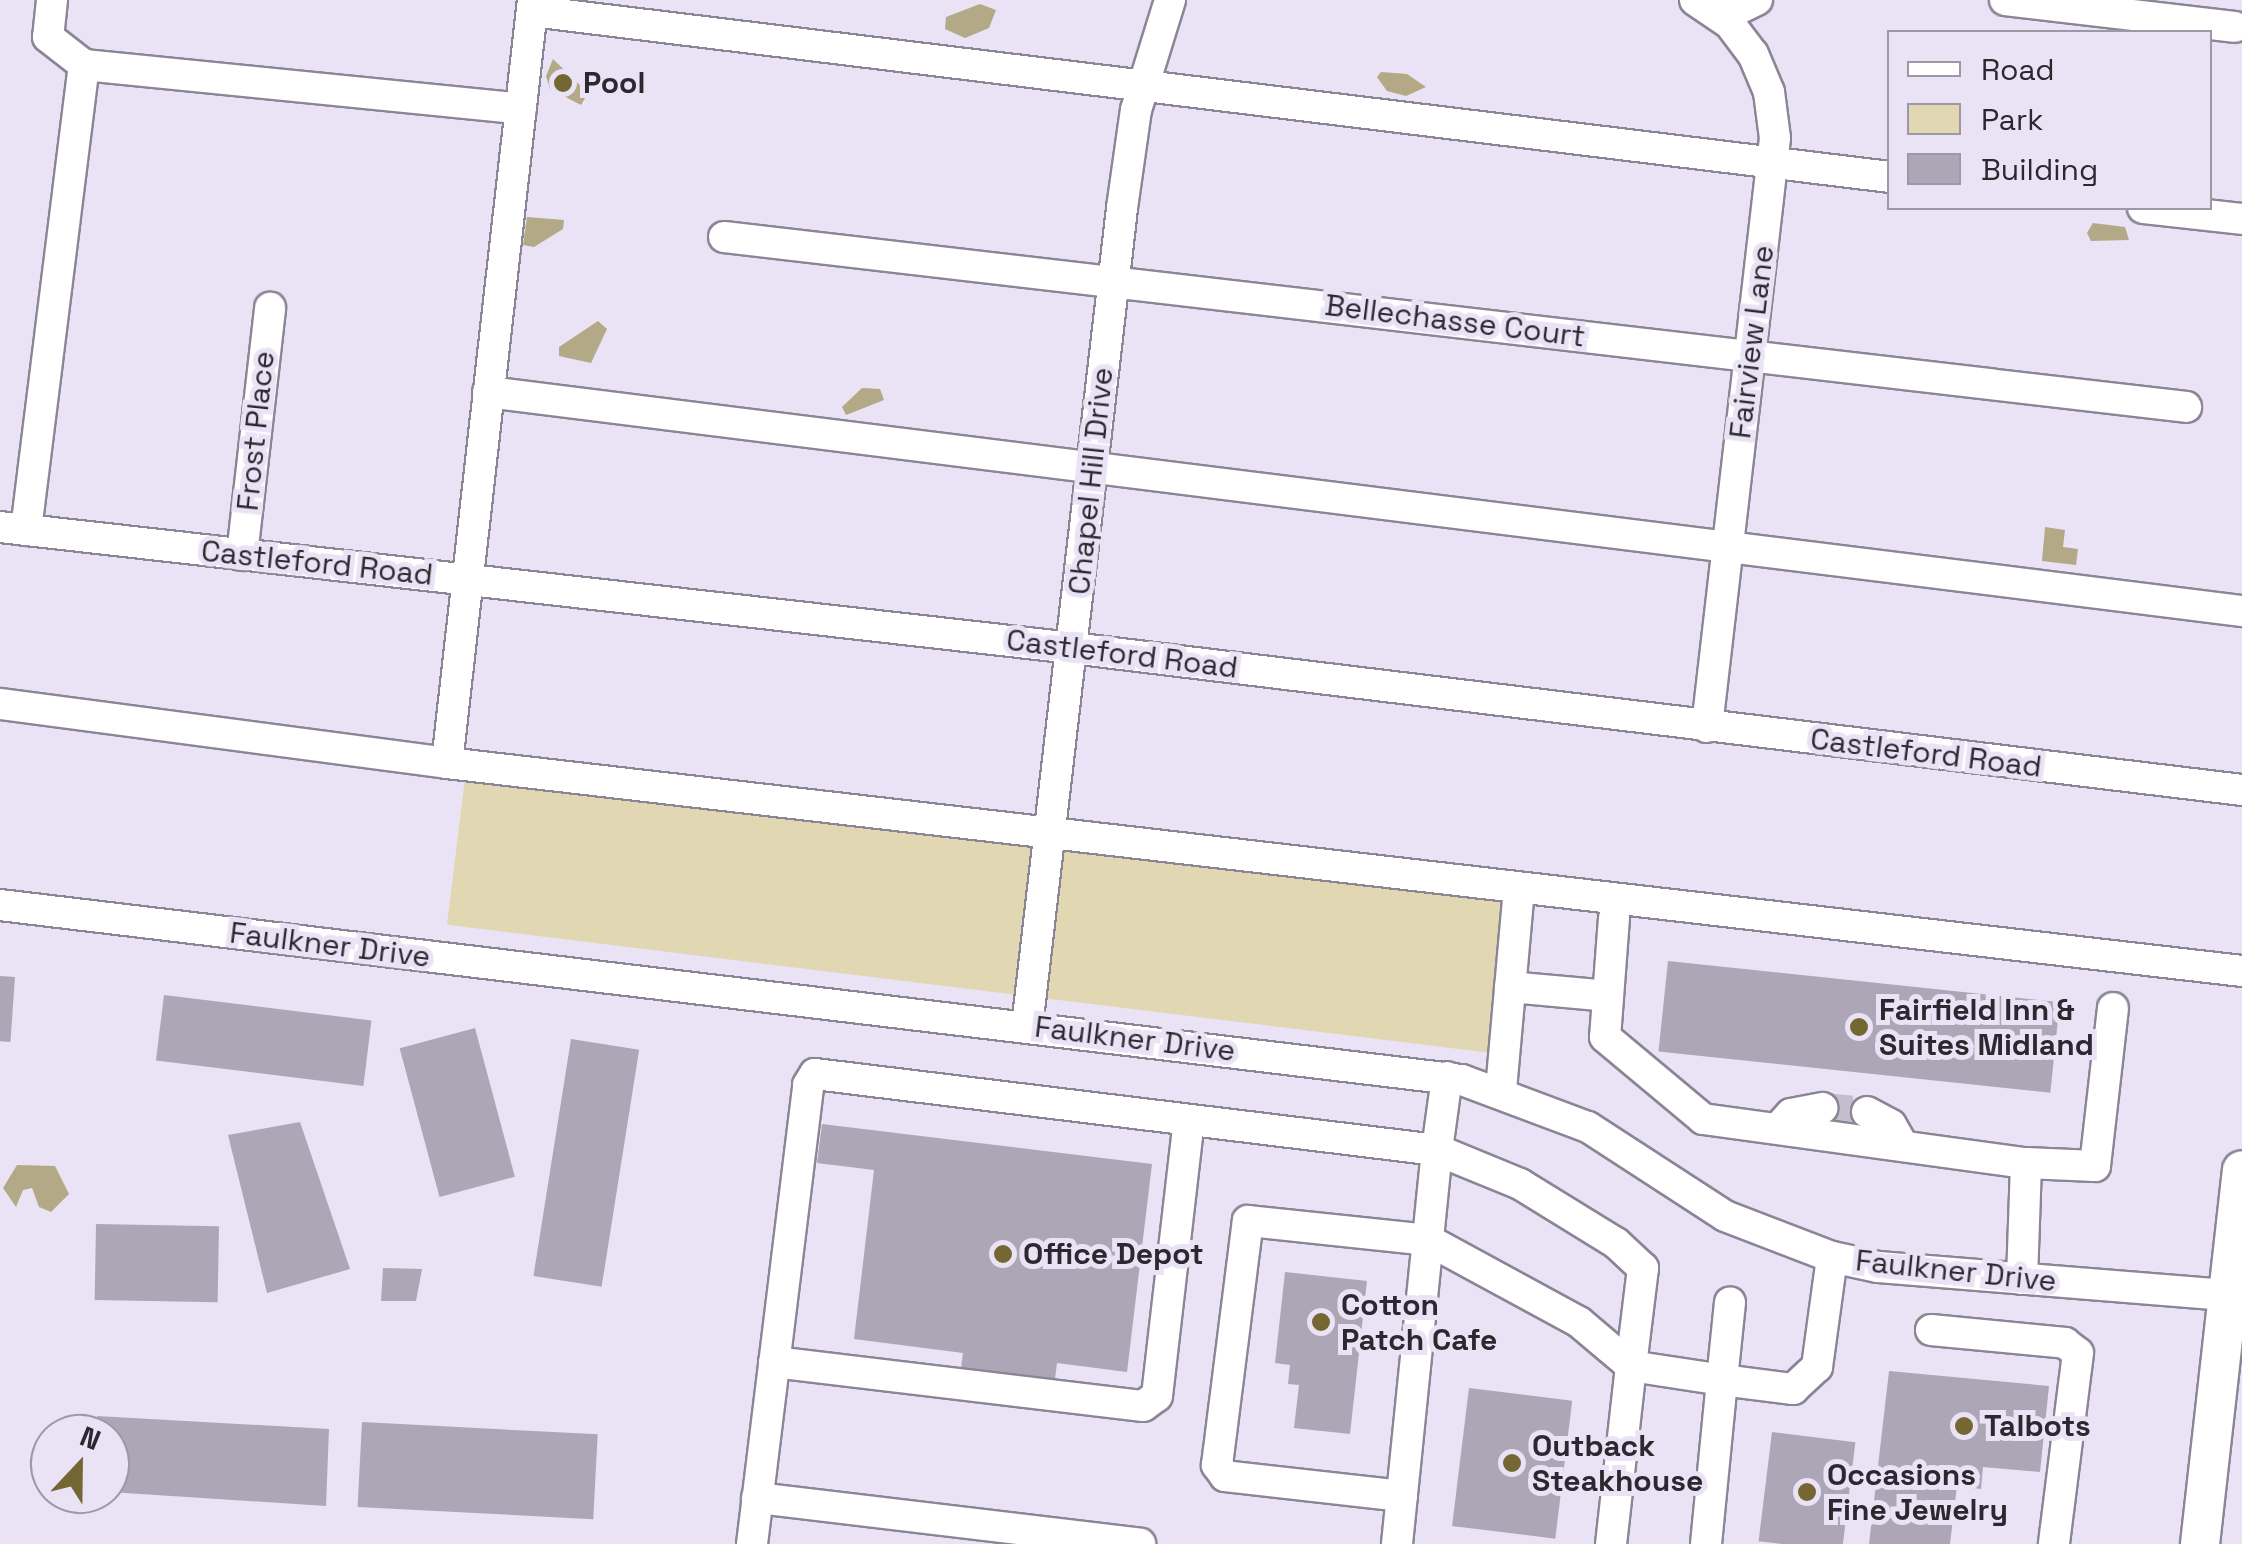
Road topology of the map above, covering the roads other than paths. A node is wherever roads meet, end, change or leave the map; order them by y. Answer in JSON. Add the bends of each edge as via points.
{"nodes":[{"id":1,"x":52,"y":0,"type":"edge"},
{"id":2,"x":1170,"y":0,"type":"edge"},
{"id":3,"x":1695,"y":0,"type":"edge"},
{"id":4,"x":1757,"y":0,"type":"edge"},
{"id":5,"x":2005,"y":0,"type":"edge"},
{"id":6,"x":532,"y":5,"type":"edge"},
{"id":7,"x":1722,"y":16,"type":"junction"},
{"id":8,"x":2234,"y":26,"type":"dead end"},
{"id":9,"x":84,"y":65,"type":"junction"},
{"id":10,"x":1144,"y":82,"type":"junction"},
{"id":11,"x":521,"y":109,"type":"junction"},
{"id":12,"x":1772,"y":163,"type":"junction"},
{"id":13,"x":1887,"y":177,"type":"edge"},
{"id":14,"x":2160,"y":210,"type":"edge"},
{"id":15,"x":2242,"y":220,"type":"edge"},
{"id":16,"x":724,"y":237,"type":"dead end"},
{"id":17,"x":1113,"y":281,"type":"junction"},
{"id":18,"x":270,"y":308,"type":"dead end"},
{"id":19,"x":1750,"y":356,"type":"junction"},
{"id":20,"x":488,"y":392,"type":"junction"},
{"id":21,"x":2186,"y":407,"type":"dead end"},
{"id":22,"x":1092,"y":468,"type":"junction"},
{"id":23,"x":13,"y":529,"type":"edge"},
{"id":24,"x":1728,"y":544,"type":"junction"},
{"id":25,"x":242,"y":554,"type":"junction"},
{"id":26,"x":467,"y":580,"type":"junction"},
{"id":27,"x":2242,"y":610,"type":"edge"},
{"id":28,"x":1072,"y":648,"type":"junction"},
{"id":29,"x":0,"y":704,"type":"edge"},
{"id":30,"x":1707,"y":727,"type":"junction"},
{"id":31,"x":446,"y":763,"type":"junction"},
{"id":32,"x":2242,"y":790,"type":"edge"},
{"id":33,"x":1051,"y":833,"type":"junction"},
{"id":34,"x":1519,"y":890,"type":"junction"},
{"id":35,"x":0,"y":906,"type":"edge"},
{"id":36,"x":1614,"y":918,"type":"dead end"},
{"id":37,"x":2242,"y":971,"type":"edge"},
{"id":38,"x":1510,"y":987,"type":"junction"},
{"id":39,"x":1608,"y":996,"type":"junction"},
{"id":40,"x":2113,"y":1008,"type":"dead end"},
{"id":41,"x":1027,"y":1027,"type":"junction"},
{"id":42,"x":1446,"y":1078,"type":"junction"},
{"id":43,"x":1501,"y":1090,"type":"junction"},
{"id":44,"x":1822,"y":1108,"type":"tunnel mouth"},
{"id":45,"x":1867,"y":1112,"type":"tunnel mouth"},
{"id":46,"x":1189,"y":1121,"type":"junction"},
{"id":47,"x":1778,"y":1128,"type":"junction"},
{"id":48,"x":1903,"y":1146,"type":"junction"},
{"id":49,"x":1438,"y":1150,"type":"junction"},
{"id":50,"x":2026,"y":1163,"type":"junction"},
{"id":51,"x":2242,"y":1170,"type":"edge"},
{"id":52,"x":1428,"y":1240,"type":"junction"},
{"id":53,"x":1832,"y":1257,"type":"junction"},
{"id":54,"x":2022,"y":1278,"type":"junction"},
{"id":55,"x":2235,"y":1295,"type":"edge"},
{"id":56,"x":1730,"y":1302,"type":"dead end"},
{"id":57,"x":1930,"y":1330,"type":"dead end"},
{"id":58,"x":774,"y":1362,"type":"junction"},
{"id":59,"x":1631,"y":1366,"type":"junction"},
{"id":60,"x":1722,"y":1380,"type":"junction"},
{"id":61,"x":1402,"y":1496,"type":"junction"},
{"id":62,"x":757,"y":1498,"type":"junction"},
{"id":63,"x":752,"y":1544,"type":"edge"},
{"id":64,"x":1140,"y":1544,"type":"edge"},
{"id":65,"x":1397,"y":1544,"type":"edge"},
{"id":66,"x":1611,"y":1544,"type":"edge"},
{"id":67,"x":1706,"y":1544,"type":"edge"},
{"id":68,"x":2054,"y":1544,"type":"edge"},
{"id":69,"x":2200,"y":1544,"type":"edge"}],
"edges":[{"from":1,"to":9,"type":"street","via":[[48,37]]},
{"from":2,"to":10,"type":"street","name":"Chapel Hill Drive"},
{"from":3,"to":7,"type":"street","name":"Fairview Lane"},
{"from":4,"to":7,"type":"street"},
{"from":5,"to":8,"type":"street"},
{"from":6,"to":10,"type":"street"},
{"from":6,"to":11,"type":"street"},
{"from":7,"to":12,"type":"street","name":"Fairview Lane","via":[[1753,54],[1769,92]]},
{"from":9,"to":11,"type":"street"},
{"from":9,"to":23,"type":"street"},
{"from":10,"to":12,"type":"street"},
{"from":10,"to":17,"type":"street","name":"Chapel Hill Drive"},
{"from":11,"to":20,"type":"street"},
{"from":12,"to":13,"type":"street"},
{"from":12,"to":19,"type":"street","name":"Fairview Lane"},
{"from":14,"to":15,"type":"street"},
{"from":16,"to":17,"type":"street","name":"Bellechasse Court"},
{"from":17,"to":19,"type":"street","name":"Bellechasse Court"},
{"from":17,"to":22,"type":"street","name":"Chapel Hill Drive"},
{"from":18,"to":25,"type":"street","name":"Frost Place"},
{"from":19,"to":21,"type":"street","name":"Bellechasse Court"},
{"from":19,"to":24,"type":"street","name":"Fairview Lane"},
{"from":20,"to":22,"type":"street"},
{"from":20,"to":26,"type":"street"},
{"from":22,"to":24,"type":"street"},
{"from":22,"to":28,"type":"street","name":"Chapel Hill Drive"},
{"from":23,"to":25,"type":"street","name":"Castleford Road"},
{"from":24,"to":27,"type":"street"},
{"from":24,"to":30,"type":"street","name":"Fairview Lane"},
{"from":25,"to":26,"type":"street","name":"Castleford Road"},
{"from":26,"to":28,"type":"street","name":"Castleford Road"},
{"from":26,"to":31,"type":"street"},
{"from":28,"to":30,"type":"street","name":"Castleford Road"},
{"from":28,"to":33,"type":"street","name":"Chapel Hill Drive"},
{"from":29,"to":31,"type":"street"},
{"from":30,"to":32,"type":"street","name":"Castleford Road"},
{"from":31,"to":33,"type":"street"},
{"from":33,"to":34,"type":"street"},
{"from":33,"to":41,"type":"street","name":"Chapel Hill Drive"},
{"from":34,"to":37,"type":"street"},
{"from":34,"to":38,"type":"street"},
{"from":35,"to":41,"type":"street","name":"Faulkner Drive"},
{"from":36,"to":39,"type":"street"},
{"from":38,"to":39,"type":"street"},
{"from":38,"to":43,"type":"street"},
{"from":39,"to":47,"type":"street","via":[[1606,1037],[1703,1119]]},
{"from":40,"to":50,"type":"street","via":[[2095,1166]]},
{"from":41,"to":42,"type":"street","name":"Faulkner Drive"},
{"from":42,"to":43,"type":"street","name":"Faulkner Drive"},
{"from":42,"to":49,"type":"street"},
{"from":43,"to":53,"type":"street","name":"Faulkner Drive","via":[[1611,1140],[1725,1216]]},
{"from":44,"to":47,"type":"street","via":[[1790,1114]]},
{"from":45,"to":48,"type":"street","via":[[1891,1125]]},
{"from":46,"to":49,"type":"street"},
{"from":46,"to":58,"type":"street","via":[[1158,1396],[1143,1406]]},
{"from":46,"to":58,"type":"street","via":[[815,1074],[808,1085]]},
{"from":47,"to":48,"type":"street"},
{"from":48,"to":50,"type":"street"},
{"from":49,"to":52,"type":"street"},
{"from":49,"to":59,"type":"street","via":[[1520,1184],[1636,1259],[1643,1268]]},
{"from":50,"to":54,"type":"street"},
{"from":51,"to":55,"type":"main road"},
{"from":52,"to":59,"type":"street","via":[[1579,1322]]},
{"from":52,"to":61,"type":"street"},
{"from":52,"to":61,"type":"street","via":[[1248,1221],[1216,1466],[1226,1476]]},
{"from":53,"to":54,"type":"street","name":"Faulkner Drive"},
{"from":53,"to":60,"type":"street","via":[[1817,1368],[1793,1389]]},
{"from":54,"to":55,"type":"street","name":"Faulkner Drive"},
{"from":55,"to":69,"type":"main road"},
{"from":56,"to":60,"type":"street"},
{"from":57,"to":68,"type":"street","via":[[2065,1343],[2078,1353]]},
{"from":58,"to":62,"type":"street"},
{"from":59,"to":60,"type":"street"},
{"from":59,"to":66,"type":"street"},
{"from":60,"to":67,"type":"street"},
{"from":61,"to":65,"type":"street"},
{"from":62,"to":63,"type":"street"},
{"from":62,"to":64,"type":"street"}]}
